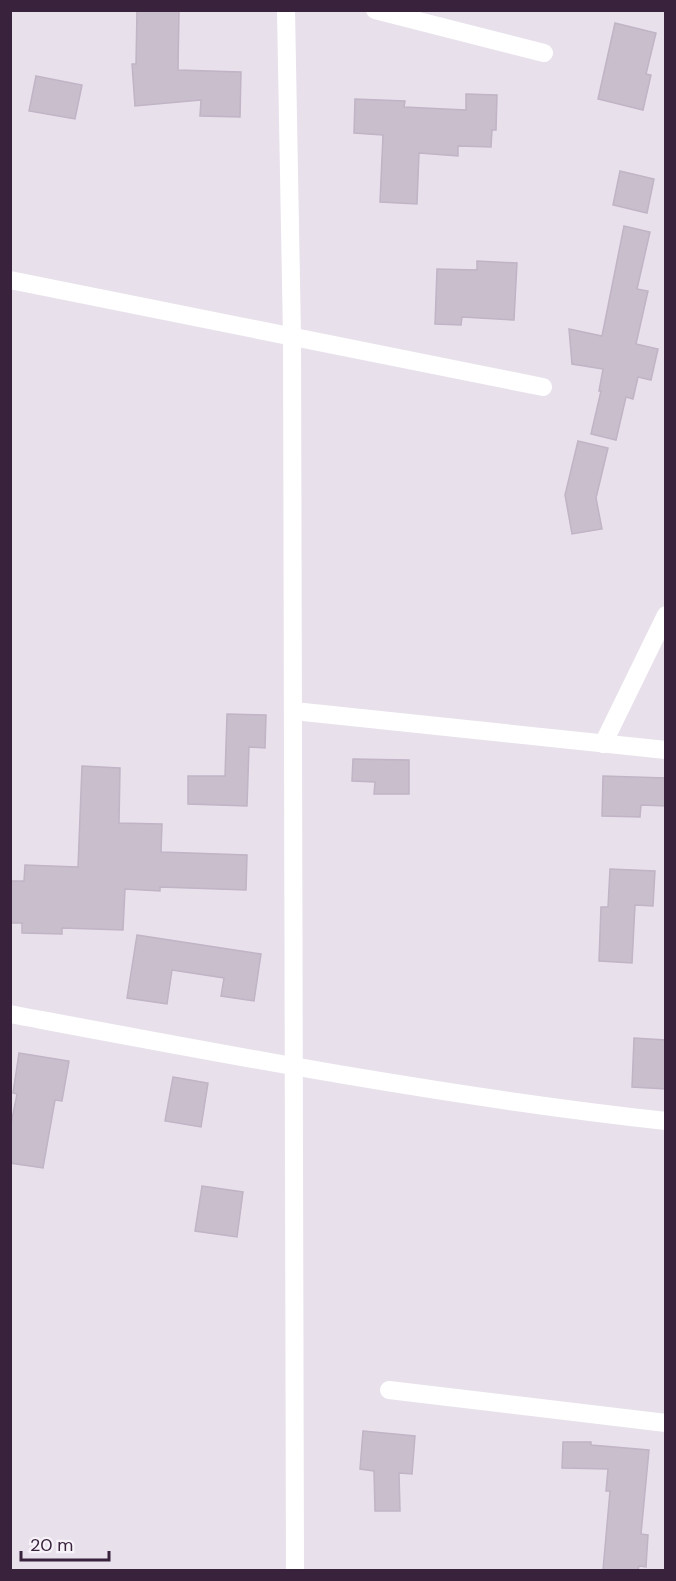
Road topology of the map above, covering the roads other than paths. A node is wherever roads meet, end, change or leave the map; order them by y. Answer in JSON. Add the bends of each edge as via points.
{"nodes":[{"id":1,"x":286,"y":10,"type":"edge"},
{"id":2,"x":375,"y":10,"type":"edge"},
{"id":3,"x":544,"y":53,"type":"dead end"},
{"id":4,"x":10,"y":280,"type":"edge"},
{"id":5,"x":291,"y":336,"type":"junction"},
{"id":6,"x":543,"y":387,"type":"dead end"},
{"id":7,"x":666,"y":615,"type":"edge"},
{"id":8,"x":294,"y":711,"type":"junction"},
{"id":9,"x":603,"y":744,"type":"junction"},
{"id":10,"x":666,"y":750,"type":"edge"},
{"id":11,"x":10,"y":1014,"type":"edge"},
{"id":12,"x":295,"y":1067,"type":"junction"},
{"id":13,"x":666,"y":1121,"type":"edge"},
{"id":14,"x":389,"y":1390,"type":"dead end"},
{"id":15,"x":666,"y":1423,"type":"edge"},
{"id":16,"x":295,"y":1570,"type":"edge"}],
"edges":[{"from":1,"to":5,"type":"street"},
{"from":2,"to":3,"type":"street"},
{"from":4,"to":5,"type":"street"},
{"from":5,"to":6,"type":"street"},
{"from":5,"to":8,"type":"street"},
{"from":7,"to":9,"type":"street"},
{"from":8,"to":9,"type":"street"},
{"from":8,"to":12,"type":"street"},
{"from":9,"to":10,"type":"street"},
{"from":11,"to":12,"type":"street"},
{"from":12,"to":13,"type":"street"},
{"from":12,"to":16,"type":"street"},
{"from":14,"to":15,"type":"street"}]}
